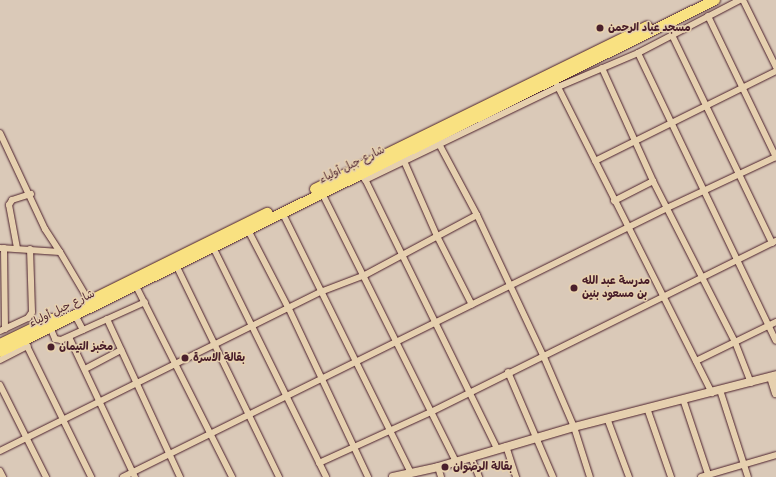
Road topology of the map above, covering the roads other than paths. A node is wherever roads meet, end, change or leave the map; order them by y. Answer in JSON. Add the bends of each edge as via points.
{"nodes":[{"id":1,"x":699,"y":0,"type":"edge"},
{"id":2,"x":715,"y":0,"type":"edge"},
{"id":3,"x":742,"y":0,"type":"edge"},
{"id":4,"x":708,"y":16,"type":"junction"},
{"id":5,"x":672,"y":35,"type":"junction"},
{"id":6,"x":638,"y":53,"type":"junction"},
{"id":7,"x":776,"y":67,"type":"edge"},
{"id":8,"x":602,"y":68,"type":"junction"},
{"id":9,"x":776,"y":71,"type":"edge"},
{"id":10,"x":556,"y":83,"type":"junction"},
{"id":11,"x":742,"y":89,"type":"junction"},
{"id":12,"x":706,"y":106,"type":"junction"},
{"id":13,"x":671,"y":124,"type":"junction"},
{"id":14,"x":0,"y":133,"type":"edge"},
{"id":15,"x":437,"y":141,"type":"junction"},
{"id":16,"x":635,"y":141,"type":"junction"},
{"id":17,"x":776,"y":157,"type":"edge"},
{"id":18,"x":404,"y":160,"type":"junction"},
{"id":19,"x":595,"y":160,"type":"junction"},
{"id":20,"x":740,"y":175,"type":"junction"},
{"id":21,"x":364,"y":177,"type":"junction"},
{"id":22,"x":653,"y":181,"type":"junction"},
{"id":23,"x":703,"y":192,"type":"junction"},
{"id":24,"x":322,"y":193,"type":"junction"},
{"id":25,"x":31,"y":194,"type":"junction"},
{"id":26,"x":614,"y":201,"type":"junction"},
{"id":27,"x":667,"y":208,"type":"junction"},
{"id":28,"x":282,"y":212,"type":"junction"},
{"id":29,"x":477,"y":215,"type":"junction"},
{"id":30,"x":628,"y":229,"type":"junction"},
{"id":31,"x":248,"y":230,"type":"junction"},
{"id":32,"x":437,"y":236,"type":"junction"},
{"id":33,"x":774,"y":242,"type":"edge"},
{"id":34,"x":213,"y":247,"type":"junction"},
{"id":35,"x":2,"y":248,"type":"edge"},
{"id":36,"x":17,"y":248,"type":"junction"},
{"id":37,"x":30,"y":249,"type":"junction"},
{"id":38,"x":60,"y":252,"type":"junction"},
{"id":39,"x":403,"y":256,"type":"junction"},
{"id":40,"x":738,"y":259,"type":"junction"},
{"id":41,"x":176,"y":265,"type":"junction"},
{"id":42,"x":364,"y":275,"type":"junction"},
{"id":43,"x":703,"y":277,"type":"junction"},
{"id":44,"x":136,"y":286,"type":"junction"},
{"id":45,"x":510,"y":286,"type":"junction"},
{"id":46,"x":323,"y":291,"type":"junction"},
{"id":47,"x":663,"y":296,"type":"junction"},
{"id":48,"x":89,"y":301,"type":"junction"},
{"id":49,"x":145,"y":302,"type":"junction"},
{"id":50,"x":472,"y":305,"type":"junction"},
{"id":51,"x":289,"y":309,"type":"junction"},
{"id":52,"x":75,"y":315,"type":"junction"},
{"id":53,"x":107,"y":319,"type":"junction"},
{"id":54,"x":436,"y":322,"type":"junction"},
{"id":55,"x":776,"y":322,"type":"edge"},
{"id":56,"x":769,"y":325,"type":"junction"},
{"id":57,"x":50,"y":327,"type":"junction"},
{"id":58,"x":252,"y":327,"type":"junction"},
{"id":59,"x":3,"y":330,"type":"edge"},
{"id":60,"x":83,"y":330,"type":"junction"},
{"id":61,"x":69,"y":337,"type":"junction"},
{"id":62,"x":776,"y":341,"type":"edge"},
{"id":63,"x":398,"y":342,"type":"junction"},
{"id":64,"x":735,"y":342,"type":"junction"},
{"id":65,"x":26,"y":343,"type":"junction"},
{"id":66,"x":0,"y":344,"type":"edge"},
{"id":67,"x":216,"y":346,"type":"junction"},
{"id":68,"x":121,"y":350,"type":"junction"},
{"id":69,"x":0,"y":352,"type":"edge"},
{"id":70,"x":542,"y":355,"type":"junction"},
{"id":71,"x":0,"y":360,"type":"edge"},
{"id":72,"x":358,"y":361,"type":"junction"},
{"id":73,"x":696,"y":361,"type":"junction"},
{"id":74,"x":177,"y":366,"type":"junction"},
{"id":75,"x":85,"y":369,"type":"junction"},
{"id":76,"x":508,"y":372,"type":"junction"},
{"id":77,"x":773,"y":376,"type":"edge"},
{"id":78,"x":323,"y":380,"type":"junction"},
{"id":79,"x":752,"y":383,"type":"junction"},
{"id":80,"x":0,"y":385,"type":"edge"},
{"id":81,"x":137,"y":385,"type":"junction"},
{"id":82,"x":716,"y":391,"type":"junction"},
{"id":83,"x":470,"y":392,"type":"junction"},
{"id":84,"x":776,"y":393,"type":"edge"},
{"id":85,"x":287,"y":397,"type":"junction"},
{"id":86,"x":682,"y":399,"type":"junction"},
{"id":87,"x":100,"y":404,"type":"junction"},
{"id":88,"x":647,"y":408,"type":"junction"},
{"id":89,"x":431,"y":412,"type":"junction"},
{"id":90,"x":250,"y":416,"type":"junction"},
{"id":91,"x":607,"y":418,"type":"junction"},
{"id":92,"x":65,"y":421,"type":"junction"},
{"id":93,"x":574,"y":426,"type":"junction"},
{"id":94,"x":391,"y":431,"type":"junction"},
{"id":95,"x":210,"y":434,"type":"junction"},
{"id":96,"x":536,"y":437,"type":"junction"},
{"id":97,"x":29,"y":438,"type":"junction"},
{"id":98,"x":506,"y":446,"type":"junction"},
{"id":99,"x":356,"y":447,"type":"junction"},
{"id":100,"x":497,"y":449,"type":"junction"},
{"id":101,"x":0,"y":451,"type":"edge"},
{"id":102,"x":169,"y":455,"type":"junction"},
{"id":103,"x":776,"y":455,"type":"edge"},
{"id":104,"x":471,"y":457,"type":"junction"},
{"id":105,"x":456,"y":462,"type":"junction"},
{"id":106,"x":319,"y":463,"type":"junction"},
{"id":107,"x":743,"y":465,"type":"junction"},
{"id":108,"x":438,"y":467,"type":"junction"},
{"id":109,"x":0,"y":471,"type":"edge"},
{"id":110,"x":411,"y":473,"type":"junction"},
{"id":111,"x":134,"y":475,"type":"edge"},
{"id":112,"x":398,"y":476,"type":"edge"},
{"id":113,"x":709,"y":476,"type":"edge"},
{"id":114,"x":3,"y":477,"type":"edge"},
{"id":115,"x":46,"y":477,"type":"edge"},
{"id":116,"x":91,"y":477,"type":"edge"},
{"id":117,"x":123,"y":477,"type":"edge"},
{"id":118,"x":180,"y":477,"type":"edge"},
{"id":119,"x":232,"y":477,"type":"edge"},
{"id":120,"x":279,"y":477,"type":"edge"},
{"id":121,"x":326,"y":477,"type":"edge"},
{"id":122,"x":368,"y":477,"type":"edge"},
{"id":123,"x":441,"y":477,"type":"edge"},
{"id":124,"x":479,"y":477,"type":"edge"},
{"id":125,"x":516,"y":477,"type":"edge"},
{"id":126,"x":553,"y":477,"type":"edge"},
{"id":127,"x":590,"y":477,"type":"edge"},
{"id":128,"x":629,"y":477,"type":"edge"},
{"id":129,"x":671,"y":477,"type":"edge"},
{"id":130,"x":701,"y":477,"type":"edge"},
{"id":131,"x":748,"y":477,"type":"edge"}],
"edges":[{"from":1,"to":48,"type":"main road","name":"شارع جبل أولياء"},
{"from":2,"to":10,"type":"main road","name":"شارع جبل أولياء"},
{"from":3,"to":4,"type":"street"},
{"from":3,"to":7,"type":"street"},
{"from":4,"to":5,"type":"street"},
{"from":4,"to":11,"type":"street"},
{"from":5,"to":6,"type":"street"},
{"from":5,"to":12,"type":"street"},
{"from":6,"to":8,"type":"street"},
{"from":6,"to":13,"type":"street"},
{"from":8,"to":10,"type":"street"},
{"from":8,"to":16,"type":"street"},
{"from":9,"to":11,"type":"street"},
{"from":10,"to":15,"type":"main road","name":"شارع جبل أولياء"},
{"from":10,"to":19,"type":"street"},
{"from":11,"to":12,"type":"street"},
{"from":11,"to":17,"type":"street"},
{"from":12,"to":13,"type":"street"},
{"from":12,"to":20,"type":"street"},
{"from":13,"to":16,"type":"street"},
{"from":13,"to":23,"type":"street"},
{"from":14,"to":25,"type":"street"},
{"from":15,"to":18,"type":"street"},
{"from":15,"to":21,"type":"main road","name":"شارع جبل أولياء"},
{"from":15,"to":29,"type":"street"},
{"from":16,"to":19,"type":"street"},
{"from":16,"to":22,"type":"street"},
{"from":17,"to":20,"type":"street"},
{"from":18,"to":21,"type":"street"},
{"from":18,"to":32,"type":"street"},
{"from":19,"to":26,"type":"street"},
{"from":20,"to":23,"type":"street"},
{"from":20,"to":33,"type":"street"},
{"from":21,"to":24,"type":"main road","name":"شارع جبل أولياء"},
{"from":21,"to":39,"type":"street"},
{"from":22,"to":26,"type":"street"},
{"from":22,"to":27,"type":"street"},
{"from":23,"to":27,"type":"street"},
{"from":23,"to":40,"type":"street"},
{"from":24,"to":28,"type":"main road","name":"شارع جبل أولياء"},
{"from":24,"to":42,"type":"street"},
{"from":25,"to":36,"type":"street","via":[[12,200],[9,205]]},
{"from":25,"to":38,"type":"street","via":[[45,229]]},
{"from":26,"to":30,"type":"street"},
{"from":27,"to":30,"type":"street"},
{"from":27,"to":43,"type":"street"},
{"from":28,"to":31,"type":"main road","name":"شارع جبل أولياء"},
{"from":28,"to":46,"type":"street"},
{"from":29,"to":32,"type":"street"},
{"from":29,"to":45,"type":"street"},
{"from":30,"to":45,"type":"street"},
{"from":30,"to":47,"type":"street"},
{"from":31,"to":34,"type":"main road","name":"شارع جبل أولياء"},
{"from":31,"to":51,"type":"street"},
{"from":32,"to":39,"type":"street"},
{"from":32,"to":50,"type":"street"},
{"from":33,"to":40,"type":"street"},
{"from":34,"to":41,"type":"main road","name":"شارع جبل أولياء"},
{"from":34,"to":58,"type":"street"},
{"from":35,"to":36,"type":"street"},
{"from":35,"to":59,"type":"street"},
{"from":36,"to":37,"type":"street"},
{"from":37,"to":38,"type":"street"},
{"from":37,"to":59,"type":"street","via":[[32,312],[28,318]]},
{"from":38,"to":48,"type":"street"},
{"from":39,"to":42,"type":"street"},
{"from":39,"to":54,"type":"street"},
{"from":40,"to":43,"type":"street"},
{"from":40,"to":56,"type":"street"},
{"from":41,"to":44,"type":"main road","name":"شارع جبل أولياء"},
{"from":41,"to":67,"type":"street"},
{"from":42,"to":46,"type":"street"},
{"from":42,"to":63,"type":"street"},
{"from":43,"to":47,"type":"street"},
{"from":43,"to":64,"type":"street"},
{"from":44,"to":49,"type":"street"},
{"from":44,"to":52,"type":"main road","name":"شارع جبل أولياء"},
{"from":45,"to":50,"type":"street"},
{"from":45,"to":70,"type":"street"},
{"from":46,"to":51,"type":"street"},
{"from":46,"to":72,"type":"street"},
{"from":47,"to":70,"type":"street"},
{"from":47,"to":73,"type":"street"},
{"from":48,"to":66,"type":"main road","name":"شارع جبل أولياء"},
{"from":49,"to":53,"type":"street"},
{"from":49,"to":74,"type":"street"},
{"from":50,"to":54,"type":"street"},
{"from":51,"to":58,"type":"street"},
{"from":51,"to":78,"type":"street"},
{"from":52,"to":57,"type":"main road","name":"شارع جبل أولياء"},
{"from":52,"to":60,"type":"street"},
{"from":53,"to":60,"type":"street"},
{"from":53,"to":68,"type":"street"},
{"from":54,"to":63,"type":"street"},
{"from":54,"to":83,"type":"street"},
{"from":55,"to":56,"type":"street"},
{"from":56,"to":62,"type":"street"},
{"from":56,"to":64,"type":"street"},
{"from":57,"to":61,"type":"street","via":[[57,340]]},
{"from":57,"to":65,"type":"main road","name":"شارع جبل أولياء"},
{"from":58,"to":67,"type":"street"},
{"from":58,"to":85,"type":"street"},
{"from":60,"to":61,"type":"street"},
{"from":61,"to":75,"type":"street"},
{"from":63,"to":72,"type":"street"},
{"from":63,"to":89,"type":"street"},
{"from":64,"to":73,"type":"street"},
{"from":64,"to":79,"type":"street"},
{"from":65,"to":69,"type":"main road","name":"شارع جبل أولياء"},
{"from":65,"to":71,"type":"street"},
{"from":65,"to":92,"type":"street"},
{"from":67,"to":74,"type":"street"},
{"from":67,"to":90,"type":"street"},
{"from":68,"to":75,"type":"street"},
{"from":68,"to":81,"type":"street"},
{"from":70,"to":76,"type":"street"},
{"from":70,"to":93,"type":"street"},
{"from":72,"to":78,"type":"street"},
{"from":72,"to":94,"type":"street"},
{"from":73,"to":82,"type":"street"},
{"from":74,"to":81,"type":"street"},
{"from":74,"to":95,"type":"street"},
{"from":75,"to":87,"type":"street"},
{"from":76,"to":83,"type":"street"},
{"from":76,"to":96,"type":"street"},
{"from":77,"to":79,"type":"street"},
{"from":77,"to":84,"type":"street"},
{"from":78,"to":85,"type":"street"},
{"from":78,"to":99,"type":"street"},
{"from":79,"to":82,"type":"street"},
{"from":80,"to":97,"type":"street"},
{"from":81,"to":87,"type":"street"},
{"from":81,"to":102,"type":"street"},
{"from":82,"to":86,"type":"street"},
{"from":82,"to":107,"type":"street"},
{"from":83,"to":89,"type":"street"},
{"from":83,"to":100,"type":"street"},
{"from":85,"to":90,"type":"street"},
{"from":85,"to":106,"type":"street"},
{"from":86,"to":88,"type":"street"},
{"from":86,"to":113,"type":"street"},
{"from":87,"to":92,"type":"street"},
{"from":87,"to":111,"type":"street"},
{"from":88,"to":91,"type":"street"},
{"from":88,"to":129,"type":"street"},
{"from":89,"to":94,"type":"street"},
{"from":89,"to":105,"type":"street"},
{"from":90,"to":95,"type":"street"},
{"from":90,"to":120,"type":"street"},
{"from":91,"to":93,"type":"street"},
{"from":91,"to":128,"type":"street"},
{"from":92,"to":97,"type":"street"},
{"from":92,"to":116,"type":"street"},
{"from":93,"to":96,"type":"street"},
{"from":93,"to":127,"type":"street"},
{"from":94,"to":99,"type":"street"},
{"from":94,"to":110,"type":"street"},
{"from":95,"to":102,"type":"street"},
{"from":95,"to":119,"type":"street"},
{"from":96,"to":98,"type":"street"},
{"from":96,"to":126,"type":"street"},
{"from":97,"to":101,"type":"street"},
{"from":97,"to":115,"type":"street"},
{"from":98,"to":100,"type":"street"},
{"from":98,"to":125,"type":"street"},
{"from":99,"to":106,"type":"street"},
{"from":99,"to":122,"type":"street"},
{"from":100,"to":104,"type":"street"},
{"from":102,"to":111,"type":"street"},
{"from":102,"to":118,"type":"street"},
{"from":103,"to":107,"type":"street"},
{"from":104,"to":105,"type":"street"},
{"from":104,"to":124,"type":"street"},
{"from":105,"to":108,"type":"street"},
{"from":106,"to":121,"type":"street"},
{"from":107,"to":113,"type":"street"},
{"from":107,"to":131,"type":"street"},
{"from":108,"to":110,"type":"street"},
{"from":108,"to":123,"type":"street"},
{"from":109,"to":114,"type":"street"},
{"from":110,"to":112,"type":"street"},
{"from":111,"to":117,"type":"street"},
{"from":113,"to":130,"type":"street"}]}
